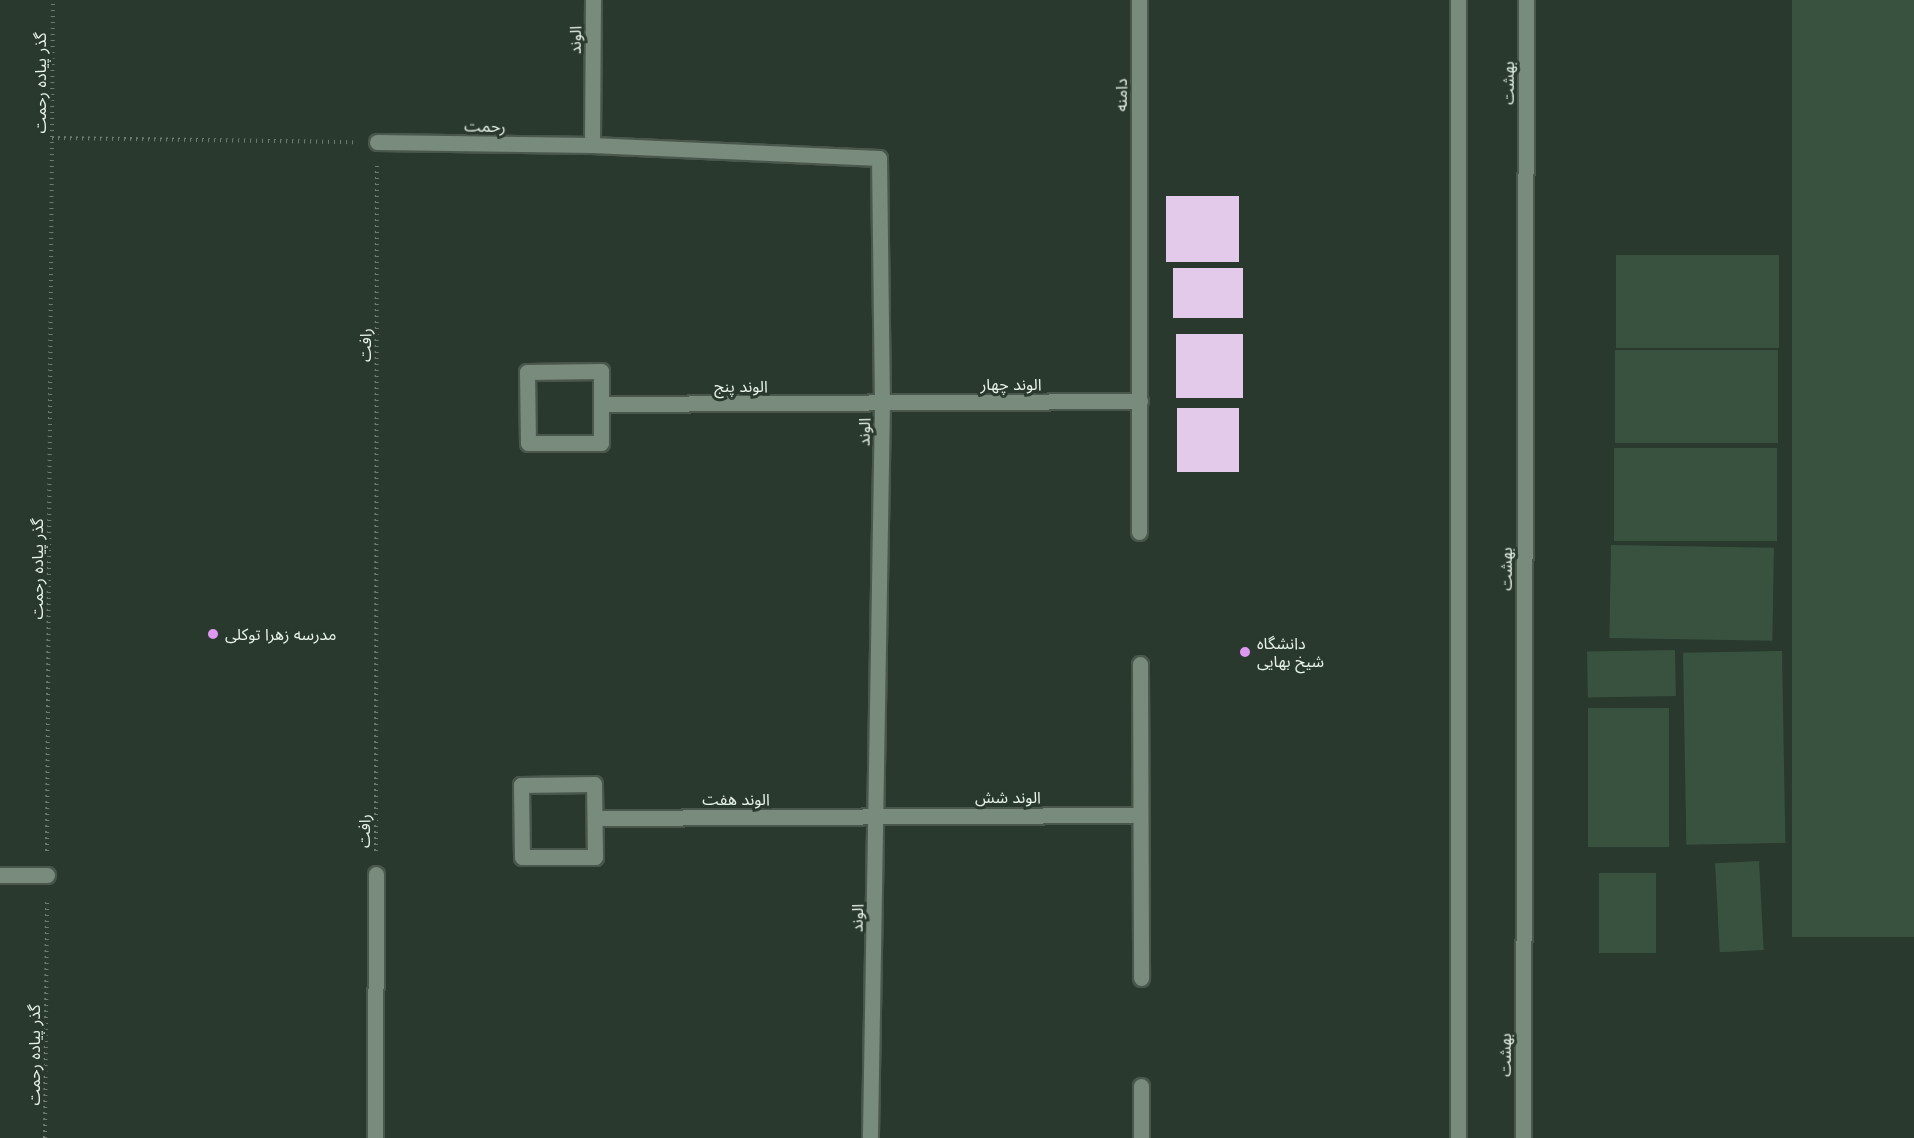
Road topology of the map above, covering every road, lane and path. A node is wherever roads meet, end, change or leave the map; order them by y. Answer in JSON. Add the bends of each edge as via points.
{"nodes":[{"id":1,"x":53,"y":0,"type":"edge"},
{"id":2,"x":593,"y":0,"type":"edge"},
{"id":3,"x":1139,"y":0,"type":"edge"},
{"id":4,"x":1458,"y":0,"type":"edge"},
{"id":5,"x":1526,"y":0,"type":"edge"},
{"id":6,"x":52,"y":138,"type":"junction"},
{"id":7,"x":377,"y":142,"type":"junction"},
{"id":8,"x":592,"y":145,"type":"junction"},
{"id":9,"x":1140,"y":401,"type":"junction"},
{"id":10,"x":882,"y":403,"type":"junction"},
{"id":11,"x":601,"y":404,"type":"junction"},
{"id":12,"x":1140,"y":532,"type":"dead end"},
{"id":13,"x":1140,"y":664,"type":"dead end"},
{"id":14,"x":1140,"y":814,"type":"junction"},
{"id":15,"x":877,"y":816,"type":"junction"},
{"id":16,"x":595,"y":818,"type":"junction"},
{"id":17,"x":376,"y":874,"type":"joint"},
{"id":18,"x":0,"y":875,"type":"edge"},
{"id":19,"x":47,"y":875,"type":"junction"},
{"id":20,"x":1141,"y":978,"type":"dead end"},
{"id":21,"x":1141,"y":1086,"type":"dead end"},
{"id":22,"x":45,"y":1138,"type":"edge"},
{"id":23,"x":375,"y":1138,"type":"edge"},
{"id":24,"x":870,"y":1138,"type":"edge"},
{"id":25,"x":1141,"y":1138,"type":"edge"},
{"id":26,"x":1458,"y":1138,"type":"edge"},
{"id":27,"x":1523,"y":1138,"type":"edge"}],
"edges":[{"from":1,"to":6,"type":"path","name":"گذر پیاده رحمت"},
{"from":2,"to":8,"type":"street","name":"الوند"},
{"from":3,"to":9,"type":"street","name":"دامنه"},
{"from":4,"to":26,"type":"street"},
{"from":5,"to":27,"type":"street","name":"بهشت"},
{"from":6,"to":7,"type":"path"},
{"from":6,"to":19,"type":"path","name":"گذر پیاده رحمت"},
{"from":7,"to":8,"type":"street","name":"رحمت"},
{"from":7,"to":17,"type":"path","name":"رافت"},
{"from":8,"to":10,"type":"street","name":"الوند","via":[[879,159]]},
{"from":9,"to":10,"type":"street","name":"الوند چهار"},
{"from":9,"to":12,"type":"street"},
{"from":10,"to":11,"type":"street","name":"الوند پنج"},
{"from":10,"to":15,"type":"street","name":"الوند"},
{"from":11,"to":11,"type":"street","via":[[601,371],[527,372],[528,443],[601,443]]},
{"from":13,"to":14,"type":"street"},
{"from":14,"to":15,"type":"street","name":"الوند شش"},
{"from":14,"to":20,"type":"street"},
{"from":15,"to":16,"type":"street","name":"الوند هفت"},
{"from":15,"to":24,"type":"street","name":"الوند"},
{"from":16,"to":16,"type":"street","via":[[594,784],[521,785],[522,857],[595,857]]},
{"from":17,"to":23,"type":"street"},
{"from":18,"to":19,"type":"street"},
{"from":19,"to":22,"type":"path","name":"گذر پیاده رحمت"},
{"from":21,"to":25,"type":"street"}]}
